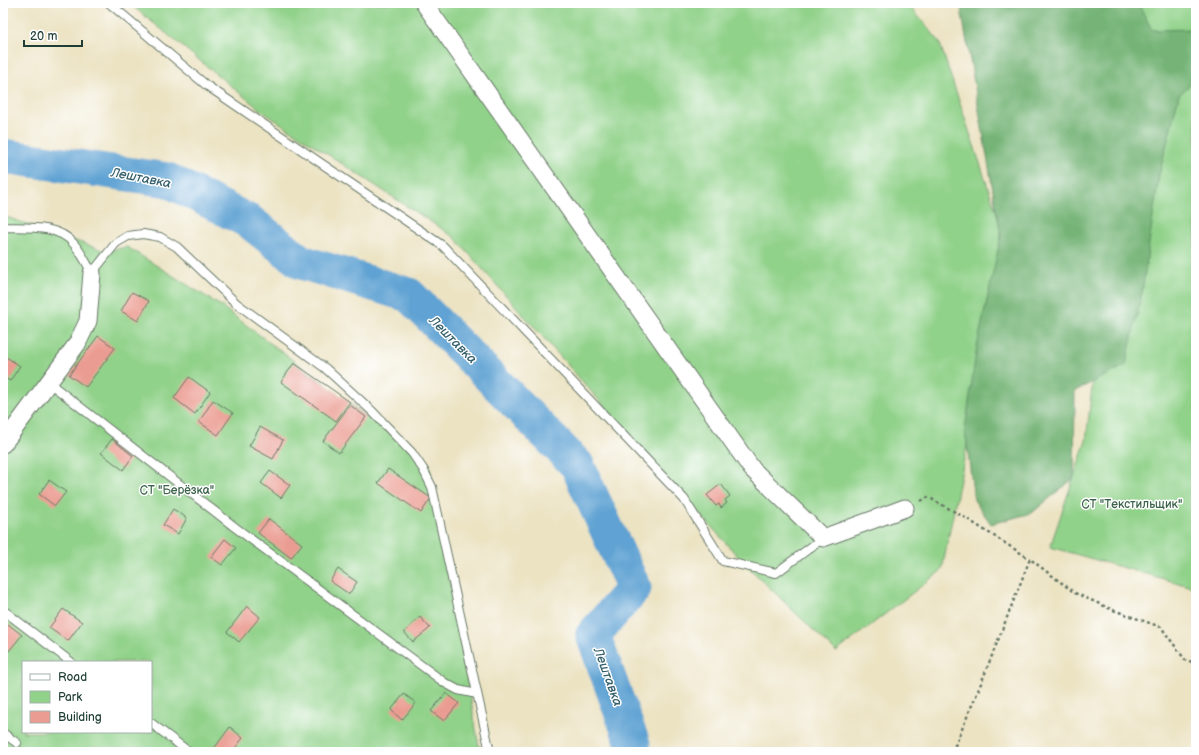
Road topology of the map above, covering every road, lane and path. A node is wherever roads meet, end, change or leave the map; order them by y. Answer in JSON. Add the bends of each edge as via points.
{"nodes":[{"id":1,"x":109,"y":3,"type":"edge"},
{"id":2,"x":424,"y":3,"type":"edge"},
{"id":3,"x":3,"y":227,"type":"edge"},
{"id":4,"x":92,"y":273,"type":"junction"},
{"id":5,"x":48,"y":382,"type":"junction"},
{"id":6,"x":3,"y":444,"type":"edge"},
{"id":7,"x":904,"y":508,"type":"joint"},
{"id":8,"x":823,"y":538,"type":"junction"},
{"id":9,"x":1030,"y":559,"type":"junction"},
{"id":10,"x":3,"y":610,"type":"edge"},
{"id":11,"x":71,"y":661,"type":"edge"},
{"id":12,"x":1196,"y":662,"type":"edge"},
{"id":13,"x":477,"y":694,"type":"junction"},
{"id":14,"x":152,"y":724,"type":"edge"},
{"id":15,"x":3,"y":732,"type":"edge"},
{"id":16,"x":17,"y":743,"type":"dead end"},
{"id":17,"x":189,"y":752,"type":"edge"},
{"id":18,"x":490,"y":752,"type":"edge"},
{"id":19,"x":953,"y":752,"type":"edge"}],
"edges":[{"from":1,"to":8,"type":"lane","via":[[206,85],[443,246],[684,499],[723,561],[776,573]]},
{"from":2,"to":8,"type":"street","via":[[752,469]]},
{"from":3,"to":4,"type":"lane","via":[[46,228],[61,234],[74,243]]},
{"from":4,"to":5,"type":"street","via":[[88,321],[77,344]]},
{"from":4,"to":13,"type":"lane","via":[[116,243],[128,236],[143,234],[160,237],[177,247],[236,304],[325,368],[372,411],[412,453],[432,487]]},
{"from":5,"to":6,"type":"street"},
{"from":5,"to":13,"type":"lane","via":[[236,528],[445,683],[458,690]]},
{"from":7,"to":8,"type":"street"},
{"from":7,"to":9,"type":"path","via":[[928,498],[964,517]]},
{"from":9,"to":12,"type":"path","via":[[1075,593],[1161,627],[1186,661]]},
{"from":9,"to":19,"type":"path"},
{"from":10,"to":11,"type":"lane"},
{"from":13,"to":18,"type":"lane"},
{"from":14,"to":17,"type":"lane"},
{"from":15,"to":16,"type":"lane"}]}
